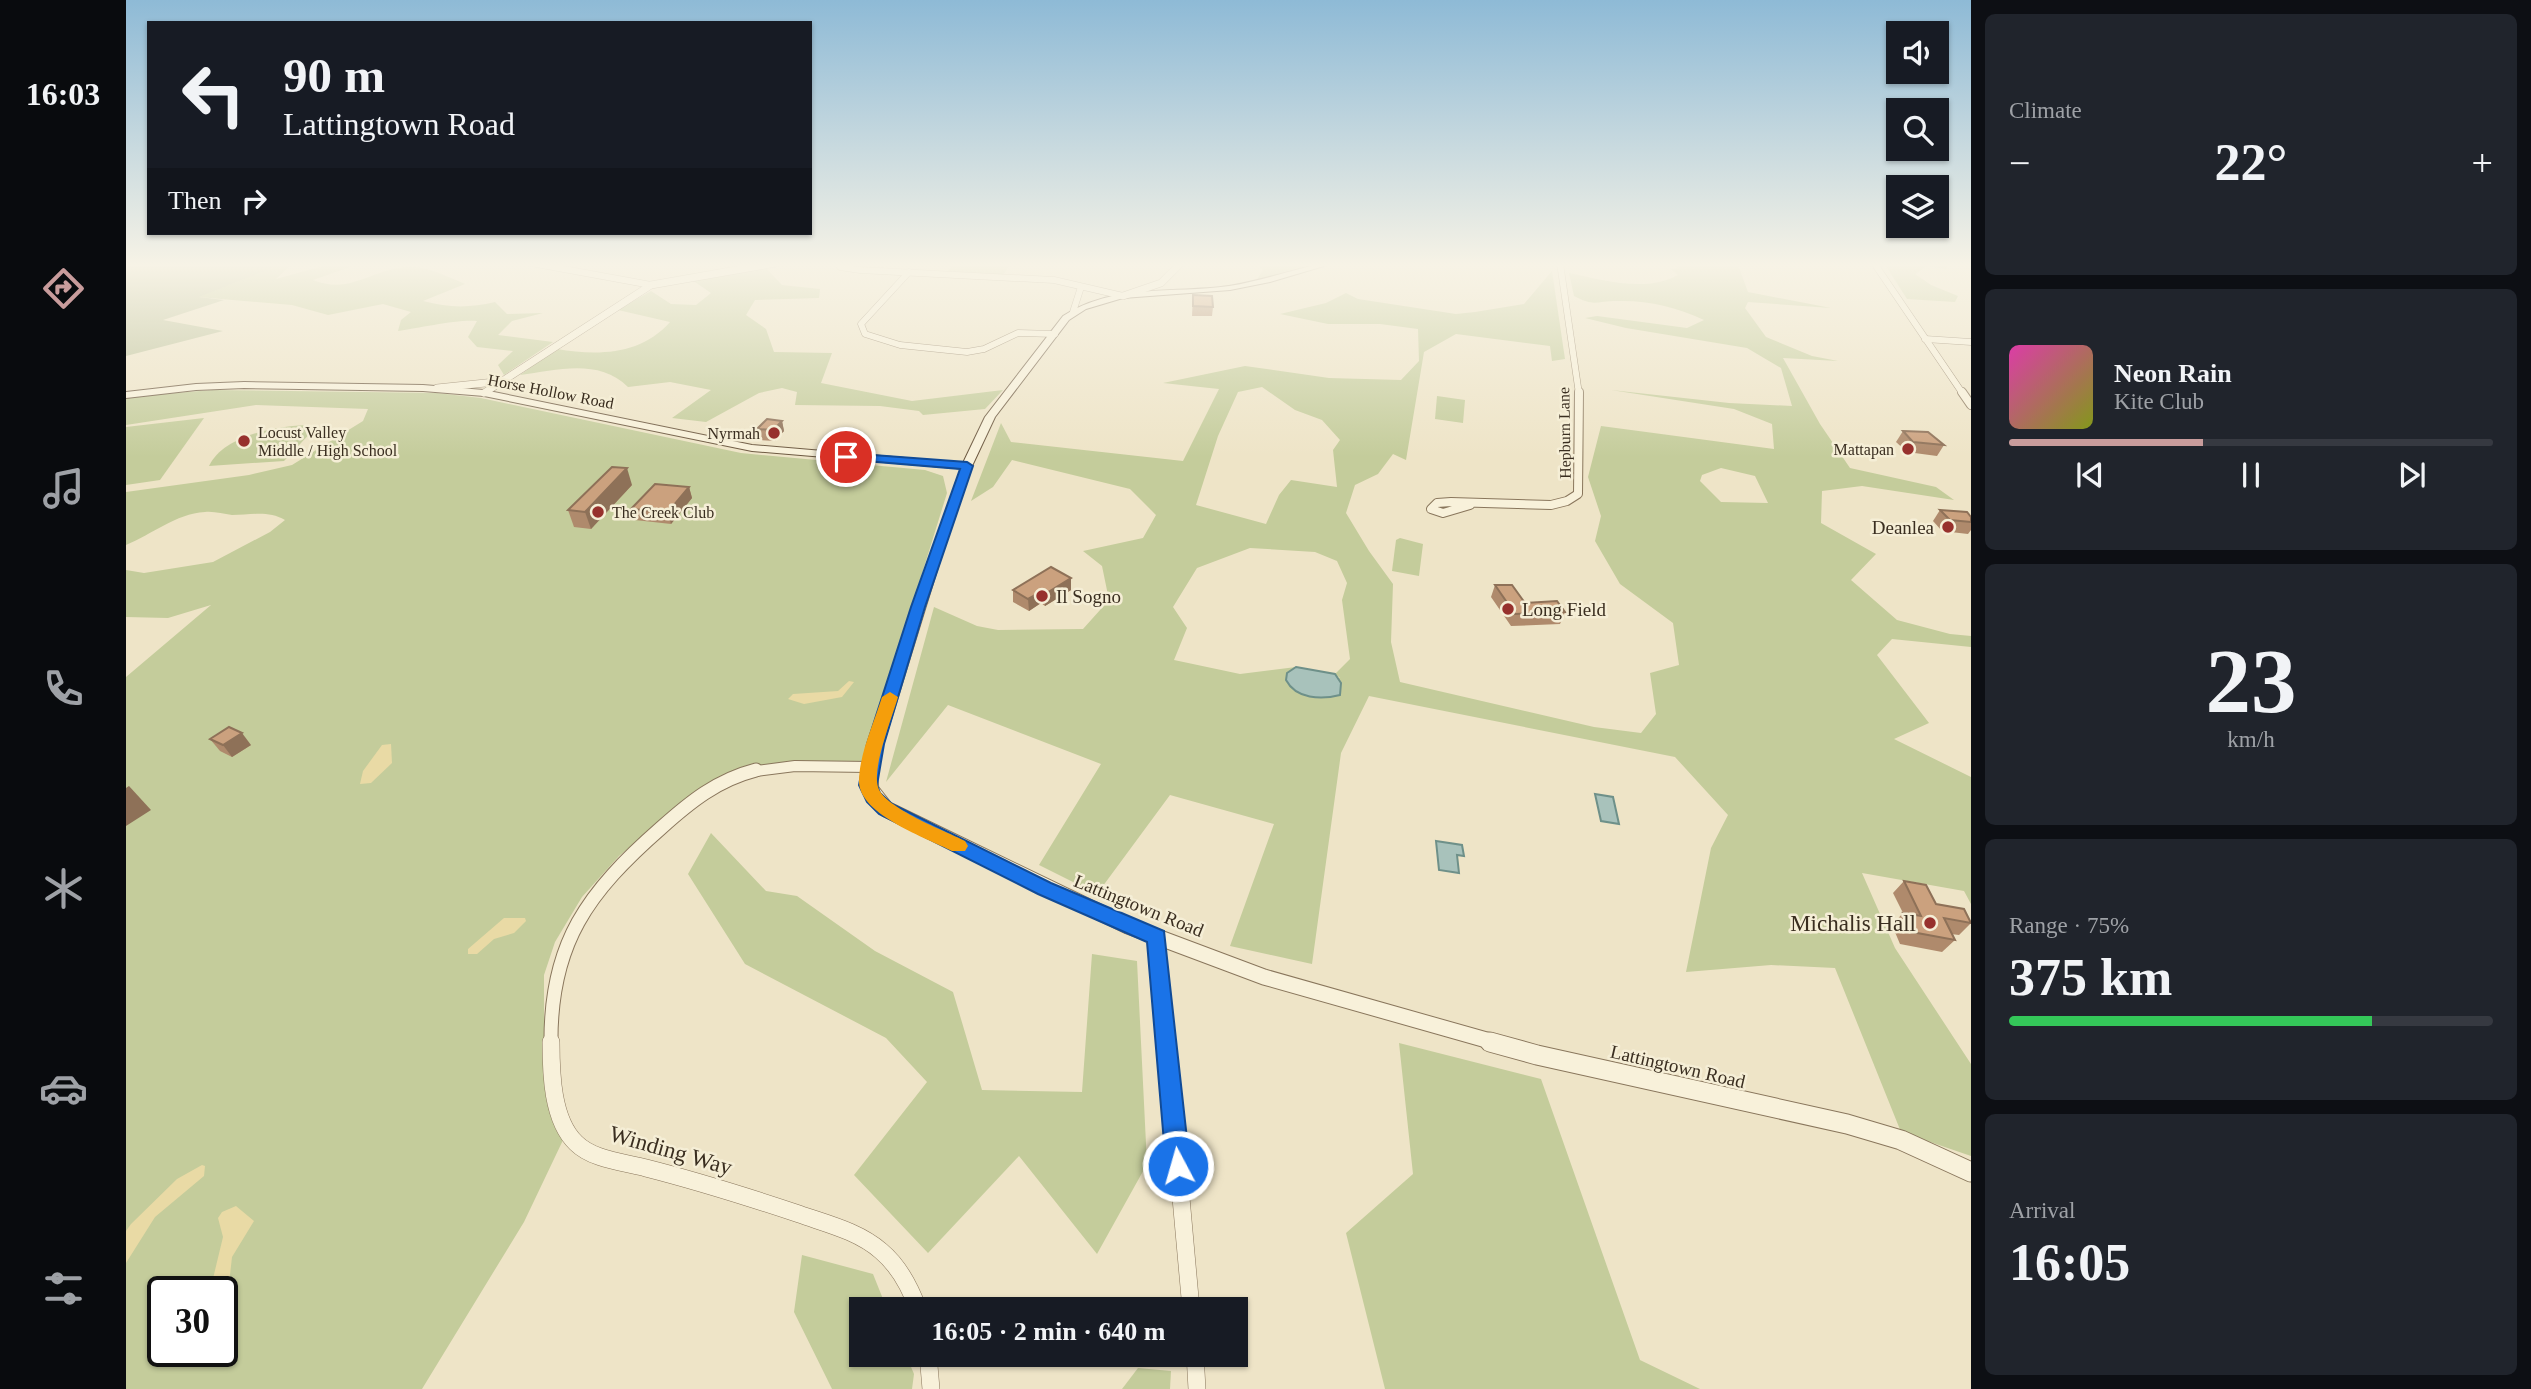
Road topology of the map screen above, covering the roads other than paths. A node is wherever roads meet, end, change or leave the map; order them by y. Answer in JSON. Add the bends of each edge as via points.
{"nodes":[{"id":1,"x":584,"y":328,"type":"edge"},
{"id":2,"x":863,"y":328,"type":"edge"},
{"id":3,"x":1060,"y":328,"type":"edge"},
{"id":4,"x":1570,"y":328,"type":"edge"},
{"id":5,"x":1918,"y":328,"type":"edge"},
{"id":6,"x":1055,"y":334,"type":"junction"},
{"id":7,"x":1925,"y":339,"type":"junction"},
{"id":8,"x":1971,"y":342,"type":"edge"},
{"id":9,"x":502,"y":380,"type":"junction"},
{"id":10,"x":432,"y":389,"type":"junction"},
{"id":11,"x":484,"y":393,"type":"junction"},
{"id":12,"x":126,"y":395,"type":"edge"},
{"id":13,"x":1971,"y":405,"type":"edge"},
{"id":14,"x":967,"y":466,"type":"junction"},
{"id":15,"x":1470,"y":505,"type":"dead end"},
{"id":16,"x":870,"y":767,"type":"junction"},
{"id":17,"x":1157,"y":937,"type":"junction"},
{"id":18,"x":1971,"y":1172,"type":"edge"},
{"id":19,"x":912,"y":1297,"type":"edge"},
{"id":20,"x":1190,"y":1297,"type":"edge"},
{"id":21,"x":929,"y":1367,"type":"edge"},
{"id":22,"x":1196,"y":1367,"type":"edge"},
{"id":23,"x":931,"y":1389,"type":"edge"},
{"id":24,"x":1197,"y":1389,"type":"edge"}],
"edges":[{"from":1,"to":9,"type":"street"},
{"from":2,"to":6,"type":"street","via":[[865,334],[900,345],[967,352],[1018,333]]},
{"from":3,"to":6,"type":"main road","name":"Lattingtown Road"},
{"from":4,"to":15,"type":"street","name":"Hepburn Lane","via":[[1579,386],[1578,494],[1560,503]]},
{"from":5,"to":7,"type":"street"},
{"from":6,"to":14,"type":"main road","name":"Lattingtown Road","via":[[990,417]]},
{"from":7,"to":8,"type":"street"},
{"from":7,"to":13,"type":"street"},
{"from":9,"to":10,"type":"street"},
{"from":9,"to":11,"type":"street"},
{"from":10,"to":11,"type":"main road","name":"Horse Hollow Road"},
{"from":10,"to":12,"type":"main road","name":"Horse Hollow Road","via":[[244,385]]},
{"from":11,"to":14,"type":"main road","name":"Horse Hollow Road","via":[[752,448]]},
{"from":14,"to":16,"type":"street","name":"Lattingtown Road"},
{"from":16,"to":17,"type":"street","name":"Lattingtown Road","via":[[869,789],[886,809],[1045,888]]},
{"from":16,"to":19,"type":"street","name":"Winding Way","via":[[795,767],[726,780],[706,791],[628,858],[587,903],[564,943],[553,987],[554,1083],[561,1121],[575,1143],[593,1153],[708,1184],[849,1231],[875,1247],[900,1272]]},
{"from":17,"to":18,"type":"street","name":"Lattingtown Road","via":[[1264,977],[1537,1055],[1884,1135]]},
{"from":17,"to":20,"type":"street"},
{"from":21,"to":23,"type":"street"},
{"from":22,"to":24,"type":"street"}]}
